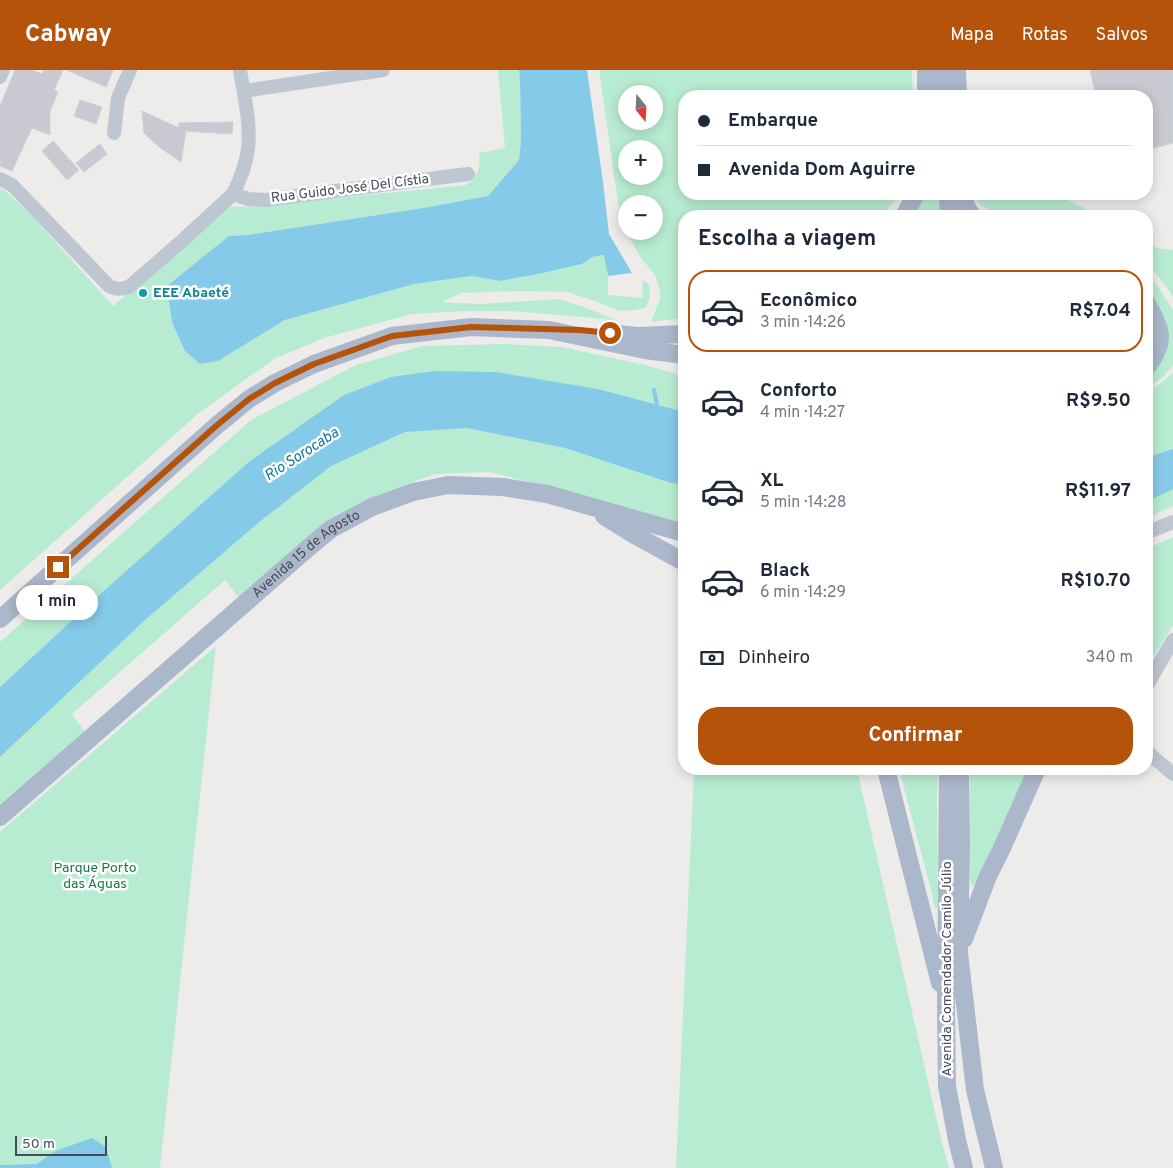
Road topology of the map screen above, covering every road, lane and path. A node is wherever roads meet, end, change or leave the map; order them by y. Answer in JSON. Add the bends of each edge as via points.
{"nodes":[{"id":1,"x":3,"y":70,"type":"edge"},
{"id":2,"x":130,"y":70,"type":"edge"},
{"id":3,"x":240,"y":70,"type":"edge"},
{"id":4,"x":383,"y":70,"type":"edge"},
{"id":5,"x":926,"y":70,"type":"edge"},
{"id":6,"x":940,"y":70,"type":"edge"},
{"id":7,"x":957,"y":70,"type":"edge"},
{"id":8,"x":0,"y":77,"type":"edge"},
{"id":9,"x":926,"y":90,"type":"edge"},
{"id":10,"x":942,"y":90,"type":"edge"},
{"id":11,"x":958,"y":90,"type":"edge"},
{"id":12,"x":244,"y":91,"type":"junction"},
{"id":13,"x":114,"y":132,"type":"dead end"},
{"id":14,"x":468,"y":174,"type":"dead end"},
{"id":15,"x":0,"y":179,"type":"edge"},
{"id":16,"x":233,"y":194,"type":"junction"},
{"id":17,"x":1153,"y":315,"type":"edge"},
{"id":18,"x":549,"y":330,"type":"junction"},
{"id":19,"x":678,"y":334,"type":"edge"},
{"id":20,"x":645,"y":350,"type":"junction"},
{"id":21,"x":678,"y":355,"type":"edge"},
{"id":22,"x":1153,"y":358,"type":"edge"},
{"id":23,"x":678,"y":360,"type":"edge"},
{"id":24,"x":584,"y":504,"type":"junction"},
{"id":25,"x":1173,"y":522,"type":"edge"},
{"id":26,"x":1153,"y":530,"type":"edge"},
{"id":27,"x":678,"y":531,"type":"edge"},
{"id":28,"x":678,"y":559,"type":"edge"},
{"id":29,"x":0,"y":619,"type":"edge"},
{"id":30,"x":1173,"y":640,"type":"edge"},
{"id":31,"x":1153,"y":675,"type":"edge"},
{"id":32,"x":1153,"y":756,"type":"edge"},
{"id":33,"x":1173,"y":774,"type":"edge"},
{"id":34,"x":888,"y":775,"type":"edge"},
{"id":35,"x":948,"y":775,"type":"edge"},
{"id":36,"x":960,"y":775,"type":"edge"},
{"id":37,"x":1034,"y":775,"type":"edge"},
{"id":38,"x":0,"y":817,"type":"edge"},
{"id":39,"x":959,"y":953,"type":"junction"},
{"id":40,"x":946,"y":1008,"type":"junction"},
{"id":41,"x":964,"y":1168,"type":"edge"},
{"id":42,"x":994,"y":1168,"type":"edge"}],
"edges":[{"from":1,"to":8,"type":"street"},
{"from":2,"to":13,"type":"street","via":[[118,98]]},
{"from":3,"to":12,"type":"street"},
{"from":4,"to":12,"type":"street"},
{"from":5,"to":9,"type":"main road"},
{"from":6,"to":10,"type":"main road"},
{"from":7,"to":11,"type":"main road"},
{"from":12,"to":16,"type":"street","via":[[248,149],[244,169]]},
{"from":14,"to":16,"type":"street","name":"Rua Guido José Del Cístia","via":[[266,200]]},
{"from":15,"to":16,"type":"street","via":[[12,185],[109,286],[119,290],[129,287]]},
{"from":17,"to":22,"type":"main road","via":[[1161,337]]},
{"from":18,"to":19,"type":"main road","via":[[638,336]]},
{"from":18,"to":20,"type":"main road"},
{"from":18,"to":29,"type":"main road","via":[[471,327],[392,336],[314,364],[275,383],[216,426]]},
{"from":20,"to":21,"type":"main road"},
{"from":20,"to":23,"type":"main road"},
{"from":24,"to":27,"type":"main road","name":"Avenida 15 de Agosto"},
{"from":24,"to":28,"type":"main road"},
{"from":24,"to":38,"type":"main road","name":"Avenida 15 de Agosto","via":[[503,487],[448,485],[413,492],[372,507],[331,528]]},
{"from":25,"to":26,"type":"street"},
{"from":30,"to":31,"type":"street"},
{"from":32,"to":33,"type":"street"},
{"from":34,"to":40,"type":"main road"},
{"from":35,"to":40,"type":"main road","name":"Avenida Comendador Camilo Júlio"},
{"from":36,"to":39,"type":"main road","name":"Avenida Comendador Camilo Júlio"},
{"from":37,"to":39,"type":"main road","name":"Avenida Comendador Camilo Júlio","via":[[988,876]]},
{"from":39,"to":42,"type":"main road","name":"Avenida Comendador Camilo Júlio","via":[[974,1081]]},
{"from":40,"to":41,"type":"main road","name":"Avenida Comendador Camilo Júlio","via":[[947,1086]]}]}
